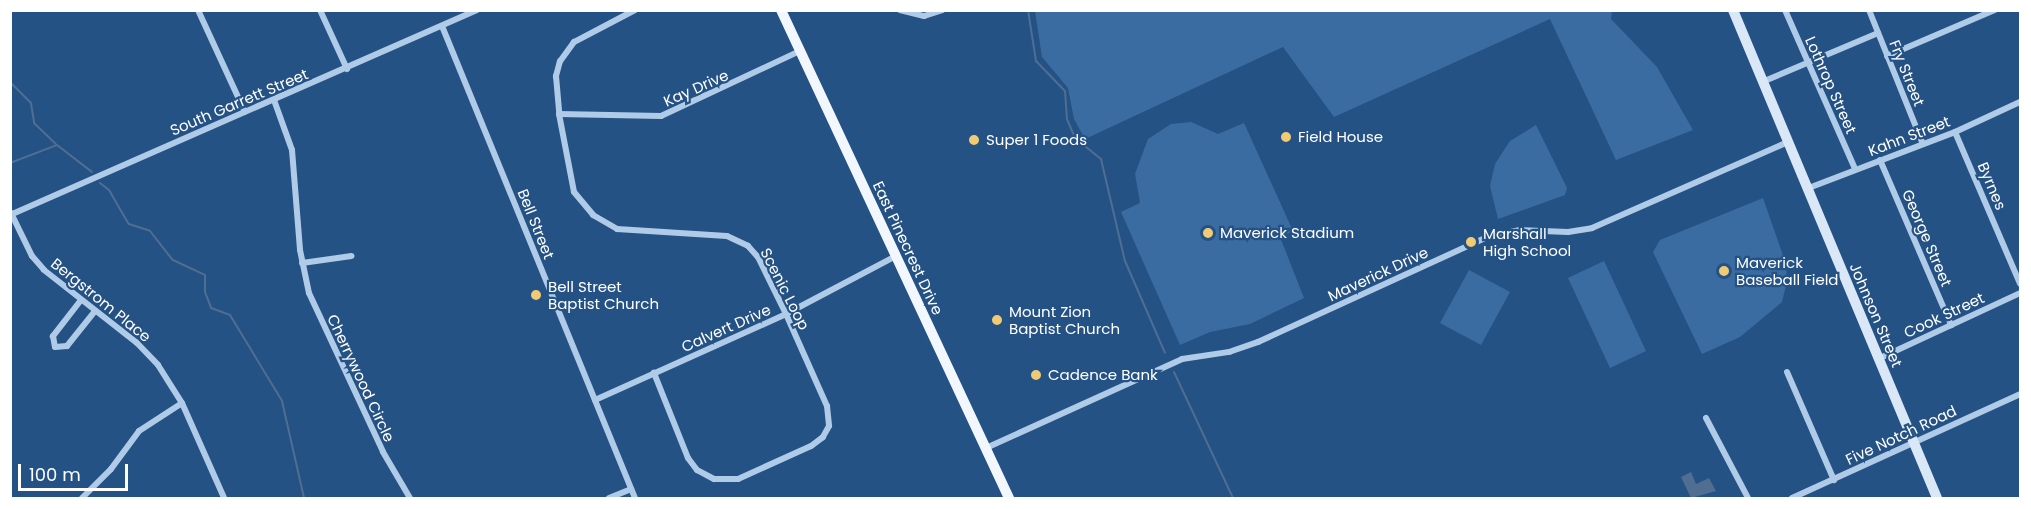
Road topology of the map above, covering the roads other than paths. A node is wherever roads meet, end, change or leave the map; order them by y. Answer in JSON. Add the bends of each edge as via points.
{"nodes":[{"id":1,"x":198,"y":10,"type":"edge"},
{"id":2,"x":320,"y":10,"type":"edge"},
{"id":3,"x":477,"y":10,"type":"edge"},
{"id":4,"x":635,"y":10,"type":"edge"},
{"id":5,"x":781,"y":10,"type":"edge"},
{"id":6,"x":900,"y":10,"type":"edge"},
{"id":7,"x":942,"y":10,"type":"edge"},
{"id":8,"x":1732,"y":10,"type":"edge"},
{"id":9,"x":1785,"y":10,"type":"edge"},
{"id":10,"x":1869,"y":10,"type":"edge"},
{"id":11,"x":1995,"y":10,"type":"edge"},
{"id":12,"x":441,"y":26,"type":"junction"},
{"id":13,"x":1878,"y":33,"type":"junction"},
{"id":14,"x":800,"y":51,"type":"junction"},
{"id":15,"x":1887,"y":56,"type":"junction"},
{"id":16,"x":1808,"y":63,"type":"junction"},
{"id":17,"x":347,"y":69,"type":"junction"},
{"id":18,"x":1762,"y":82,"type":"junction"},
{"id":19,"x":274,"y":100,"type":"junction"},
{"id":20,"x":2020,"y":102,"type":"edge"},
{"id":21,"x":245,"y":112,"type":"junction"},
{"id":22,"x":559,"y":114,"type":"junction"},
{"id":23,"x":1955,"y":132,"type":"junction"},
{"id":24,"x":1786,"y":143,"type":"junction"},
{"id":25,"x":1923,"y":144,"type":"junction"},
{"id":26,"x":1880,"y":160,"type":"junction"},
{"id":27,"x":1855,"y":169,"type":"junction"},
{"id":28,"x":1805,"y":189,"type":"junction"},
{"id":29,"x":11,"y":214,"type":"edge"},
{"id":30,"x":352,"y":256,"type":"dead end"},
{"id":31,"x":896,"y":256,"type":"junction"},
{"id":32,"x":302,"y":263,"type":"junction"},
{"id":33,"x":2020,"y":284,"type":"edge"},
{"id":34,"x":2020,"y":293,"type":"edge"},
{"id":35,"x":81,"y":300,"type":"junction"},
{"id":36,"x":95,"y":310,"type":"junction"},
{"id":37,"x":786,"y":314,"type":"junction"},
{"id":38,"x":1951,"y":325,"type":"junction"},
{"id":39,"x":1878,"y":358,"type":"junction"},
{"id":40,"x":1787,"y":372,"type":"dead end"},
{"id":41,"x":654,"y":373,"type":"junction"},
{"id":42,"x":2020,"y":394,"type":"edge"},
{"id":43,"x":595,"y":400,"type":"junction"},
{"id":44,"x":182,"y":403,"type":"junction"},
{"id":45,"x":1706,"y":418,"type":"dead end"},
{"id":46,"x":1913,"y":442,"type":"junction"},
{"id":47,"x":985,"y":449,"type":"junction"},
{"id":48,"x":1834,"y":480,"type":"junction"},
{"id":49,"x":631,"y":489,"type":"junction"},
{"id":50,"x":82,"y":498,"type":"edge"},
{"id":51,"x":224,"y":498,"type":"edge"},
{"id":52,"x":410,"y":498,"type":"edge"},
{"id":53,"x":609,"y":498,"type":"edge"},
{"id":54,"x":635,"y":498,"type":"edge"},
{"id":55,"x":1009,"y":498,"type":"edge"},
{"id":56,"x":1748,"y":498,"type":"edge"},
{"id":57,"x":1792,"y":498,"type":"edge"},
{"id":58,"x":1937,"y":498,"type":"edge"}],
"edges":[{"from":1,"to":21,"type":"street"},
{"from":2,"to":17,"type":"street"},
{"from":3,"to":12,"type":"street","name":"South Garrett Street"},
{"from":4,"to":22,"type":"street","name":"Scenic Loop","via":[[565,50],[556,76]]},
{"from":5,"to":14,"type":"main road","name":"East Pinecrest Drive"},
{"from":6,"to":7,"type":"street","via":[[924,16]]},
{"from":8,"to":18,"type":"street","name":"Johnson Street"},
{"from":9,"to":16,"type":"street","name":"Lothrop Street"},
{"from":10,"to":13,"type":"street","name":"Fry Street"},
{"from":11,"to":15,"type":"street"},
{"from":12,"to":17,"type":"street","name":"South Garrett Street"},
{"from":12,"to":43,"type":"street","name":"Bell Street"},
{"from":13,"to":15,"type":"street","name":"Fry Street"},
{"from":13,"to":16,"type":"street"},
{"from":14,"to":22,"type":"street","name":"Kay Drive","via":[[668,114],[645,118]]},
{"from":14,"to":31,"type":"main road","name":"East Pinecrest Drive"},
{"from":15,"to":25,"type":"street","name":"Fry Street"},
{"from":16,"to":18,"type":"street"},
{"from":16,"to":27,"type":"street","name":"Lothrop Street"},
{"from":17,"to":19,"type":"street","name":"South Garrett Street"},
{"from":18,"to":24,"type":"street","name":"Johnson Street"},
{"from":19,"to":21,"type":"street","name":"South Garrett Street"},
{"from":19,"to":32,"type":"street","name":"Cherrywood Circle","via":[[292,150]]},
{"from":20,"to":23,"type":"street","name":"Kahn Street"},
{"from":21,"to":29,"type":"street","name":"South Garrett Street"},
{"from":22,"to":37,"type":"street","name":"Scenic Loop","via":[[571,184],[592,215],[623,231],[740,240],[758,257]]},
{"from":23,"to":25,"type":"street","name":"Kahn Street"},
{"from":23,"to":33,"type":"street","name":"Byrnes"},
{"from":24,"to":28,"type":"street","name":"Johnson Street"},
{"from":24,"to":47,"type":"street","name":"Maverick Drive","via":[[1592,228],[1568,232],[1511,230],[1489,236],[1258,342],[1229,352],[1182,359]]},
{"from":25,"to":26,"type":"street","name":"Kahn Street"},
{"from":26,"to":27,"type":"street","name":"Kahn Street"},
{"from":26,"to":38,"type":"street","name":"George Street"},
{"from":27,"to":28,"type":"street","name":"Kahn Street"},
{"from":28,"to":39,"type":"street","name":"Johnson Street"},
{"from":29,"to":35,"type":"street","name":"Bergstrom Place","via":[[38,263]]},
{"from":30,"to":32,"type":"street"},
{"from":31,"to":37,"type":"street","name":"Calvert Drive"},
{"from":31,"to":47,"type":"main road","name":"East Pinecrest Drive"},
{"from":32,"to":52,"type":"street","name":"Cherrywood Circle","via":[[315,309],[387,461]]},
{"from":34,"to":38,"type":"street","name":"Cook Street"},
{"from":35,"to":36,"type":"street","name":"Bergstrom Place"},
{"from":35,"to":36,"type":"street","via":[[53,336],[55,347],[66,346]]},
{"from":36,"to":44,"type":"street","name":"Bergstrom Place","via":[[151,357]]},
{"from":37,"to":41,"type":"street","name":"Calvert Drive"},
{"from":37,"to":41,"type":"street","name":"Scenic Loop","via":[[827,406],[829,426],[816,444],[743,477],[718,480],[692,464]]},
{"from":38,"to":39,"type":"street","name":"Cook Street"},
{"from":39,"to":46,"type":"street","name":"Johnson Street"},
{"from":40,"to":48,"type":"street"},
{"from":41,"to":43,"type":"street","name":"Calvert Drive"},
{"from":42,"to":46,"type":"street","name":"Five Notch Road"},
{"from":43,"to":49,"type":"street","name":"Bell Street"},
{"from":44,"to":50,"type":"street","via":[[139,431],[111,469]]},
{"from":44,"to":51,"type":"street","name":"Bergstrom Place"},
{"from":45,"to":56,"type":"street"},
{"from":46,"to":48,"type":"street","name":"Five Notch Road"},
{"from":46,"to":58,"type":"street","name":"Johnson Street"},
{"from":47,"to":55,"type":"main road","name":"East Pinecrest Drive"},
{"from":48,"to":57,"type":"street","name":"Five Notch Road"},
{"from":49,"to":53,"type":"street"},
{"from":49,"to":54,"type":"street","name":"Bell Street"}]}
